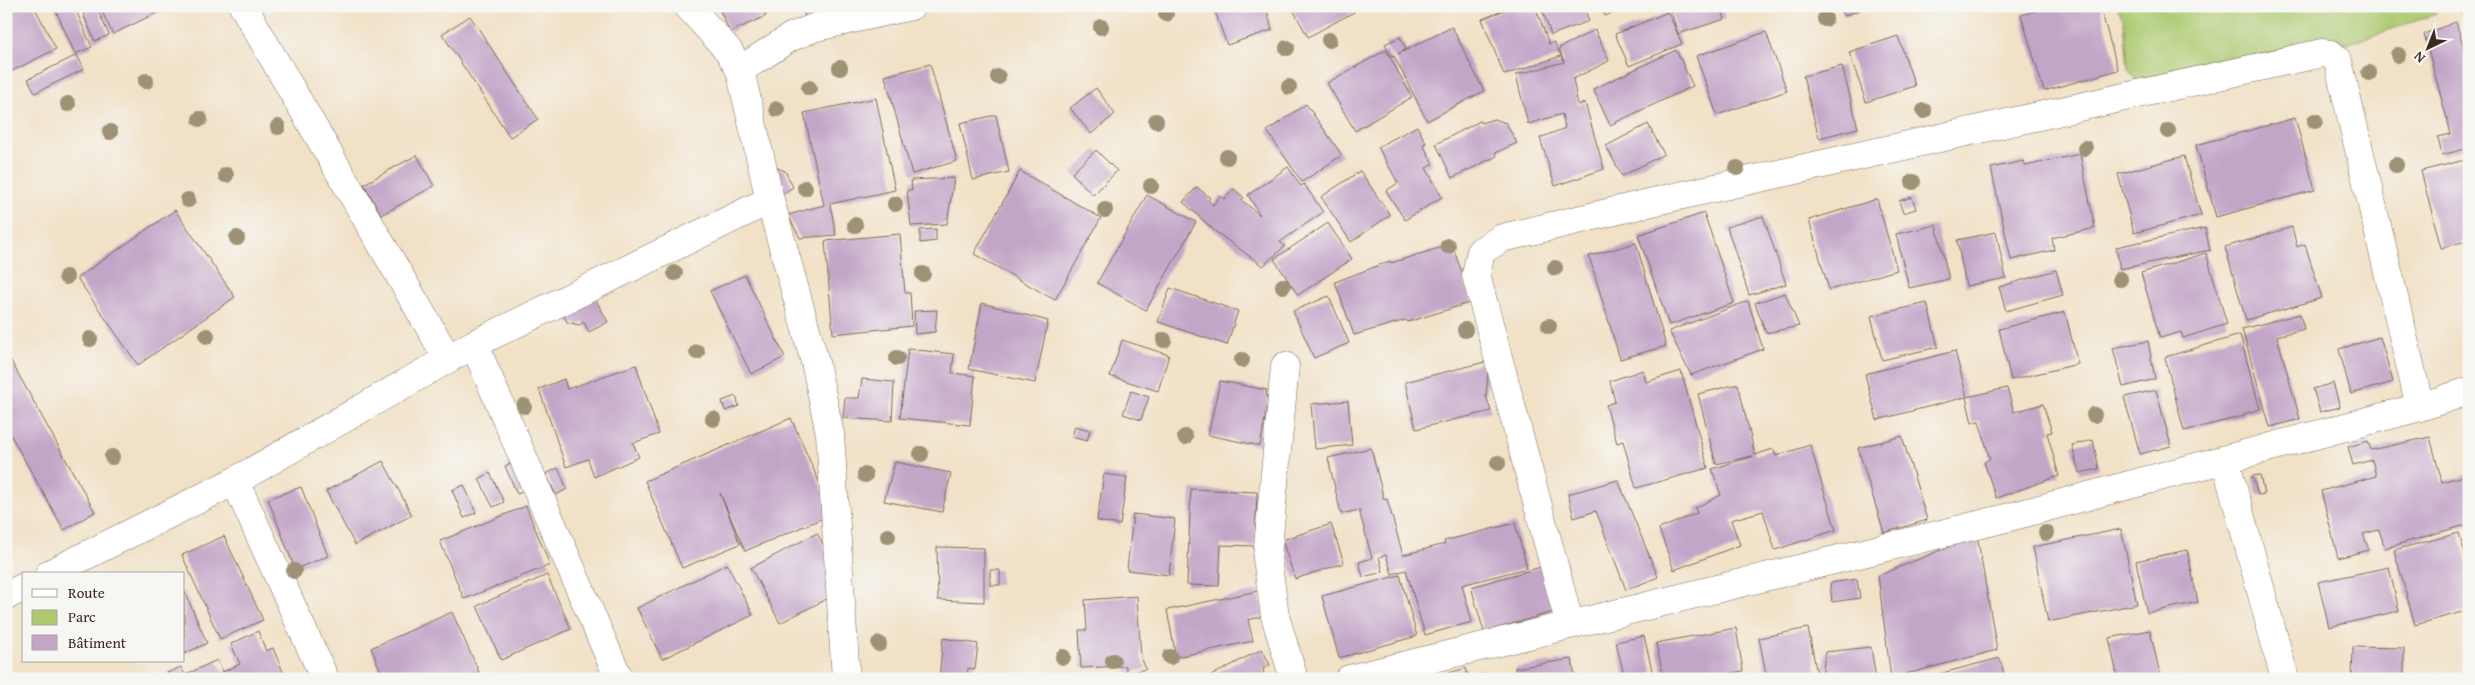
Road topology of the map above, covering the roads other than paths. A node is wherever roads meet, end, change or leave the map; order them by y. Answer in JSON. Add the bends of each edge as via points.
{"nodes":[{"id":1,"x":243,"y":6,"type":"edge"},
{"id":2,"x":688,"y":6,"type":"edge"},
{"id":3,"x":911,"y":6,"type":"edge"},
{"id":4,"x":740,"y":70,"type":"junction"},
{"id":5,"x":770,"y":200,"type":"junction"},
{"id":6,"x":474,"y":344,"type":"junction"},
{"id":7,"x":448,"y":359,"type":"junction"},
{"id":8,"x":1285,"y":366,"type":"dead end"},
{"id":9,"x":2469,"y":391,"type":"edge"},
{"id":10,"x":2420,"y":406,"type":"junction"},
{"id":11,"x":2225,"y":459,"type":"junction"},
{"id":12,"x":234,"y":481,"type":"junction"},
{"id":13,"x":53,"y":572,"type":"edge"},
{"id":14,"x":22,"y":588,"type":"edge"},
{"id":15,"x":6,"y":596,"type":"edge"},
{"id":16,"x":1570,"y":625,"type":"junction"},
{"id":17,"x":325,"y":679,"type":"edge"},
{"id":18,"x":619,"y":679,"type":"edge"},
{"id":19,"x":846,"y":679,"type":"edge"},
{"id":20,"x":1294,"y":679,"type":"edge"},
{"id":21,"x":1349,"y":679,"type":"edge"},
{"id":22,"x":2285,"y":679,"type":"edge"}],
"edges":[{"from":1,"to":7,"type":"street"},
{"from":2,"to":4,"type":"street","via":[[728,50]]},
{"from":3,"to":4,"type":"street","via":[[791,37]]},
{"from":4,"to":5,"type":"street"},
{"from":5,"to":6,"type":"street"},
{"from":5,"to":19,"type":"street","via":[[815,362],[830,434]]},
{"from":6,"to":7,"type":"street"},
{"from":6,"to":18,"type":"street"},
{"from":7,"to":12,"type":"street"},
{"from":8,"to":20,"type":"street","via":[[1267,558],[1275,616]]},
{"from":9,"to":10,"type":"street"},
{"from":10,"to":11,"type":"street"},
{"from":10,"to":16,"type":"street","via":[[2338,61],[2331,54],[2322,53],[1502,238],[1482,251],[1476,275]]},
{"from":11,"to":16,"type":"street","via":[[2006,518]]},
{"from":11,"to":22,"type":"street"},
{"from":12,"to":13,"type":"street"},
{"from":12,"to":17,"type":"street"},
{"from":14,"to":15,"type":"street"},
{"from":16,"to":21,"type":"street"}]}
